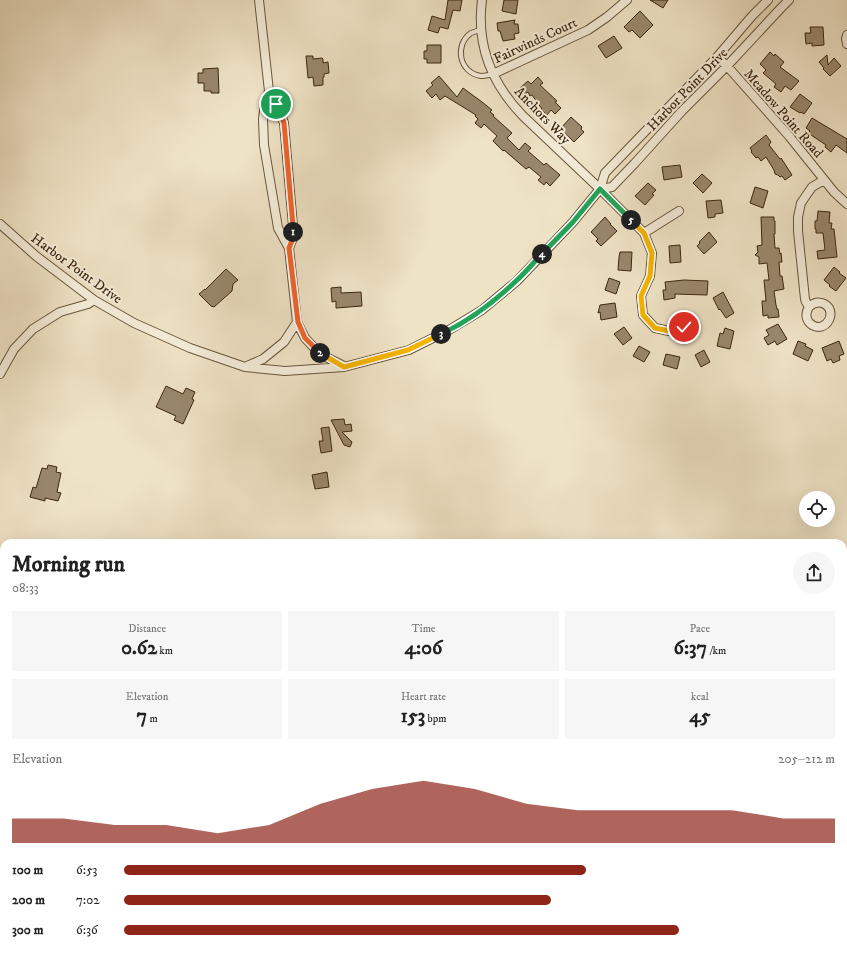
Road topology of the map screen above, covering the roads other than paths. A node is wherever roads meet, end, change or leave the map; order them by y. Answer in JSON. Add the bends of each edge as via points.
{"nodes":[{"id":1,"x":259,"y":0,"type":"edge"},
{"id":2,"x":482,"y":0,"type":"edge"},
{"id":3,"x":627,"y":0,"type":"edge"},
{"id":4,"x":768,"y":0,"type":"edge"},
{"id":5,"x":789,"y":0,"type":"edge"},
{"id":6,"x":480,"y":30,"type":"junction"},
{"id":7,"x":847,"y":35,"type":"edge"},
{"id":8,"x":847,"y":44,"type":"edge"},
{"id":9,"x":717,"y":57,"type":"junction"},
{"id":10,"x":727,"y":66,"type":"junction"},
{"id":11,"x":493,"y":74,"type":"junction"},
{"id":12,"x":269,"y":91,"type":"junction"},
{"id":13,"x":824,"y":180,"type":"junction"},
{"id":14,"x":600,"y":189,"type":"junction"},
{"id":15,"x":847,"y":204,"type":"edge"},
{"id":16,"x":679,"y":212,"type":"dead end"},
{"id":17,"x":0,"y":224,"type":"edge"},
{"id":18,"x":644,"y":233,"type":"junction"},
{"id":19,"x":289,"y":248,"type":"junction"},
{"id":20,"x":94,"y":300,"type":"junction"},
{"id":21,"x":810,"y":307,"type":"dead end"},
{"id":22,"x":298,"y":322,"type":"junction"},
{"id":23,"x":684,"y":327,"type":"dead end"},
{"id":24,"x":245,"y":367,"type":"junction"},
{"id":25,"x":344,"y":367,"type":"junction"},
{"id":26,"x":0,"y":374,"type":"edge"}],
"edges":[{"from":1,"to":12,"type":"street"},
{"from":2,"to":6,"type":"street","name":"Anchors Way"},
{"from":3,"to":11,"type":"street","name":"Fairwinds Court","via":[[588,30]]},
{"from":4,"to":9,"type":"street","name":"Harbor Point Drive"},
{"from":5,"to":10,"type":"street","name":"Harbor Point Drive"},
{"from":6,"to":11,"type":"street","name":"Anchors Way","via":[[485,54]]},
{"from":6,"to":11,"type":"lane","via":[[471,34],[462,45],[462,62],[474,74]]},
{"from":7,"to":8,"type":"street"},
{"from":9,"to":10,"type":"street","name":"Meadow Point Road"},
{"from":9,"to":14,"type":"street","name":"Harbor Point Drive","via":[[605,173]]},
{"from":10,"to":13,"type":"street","name":"Meadow Point Road"},
{"from":10,"to":14,"type":"street","name":"Harbor Point Drive","via":[[612,187]]},
{"from":11,"to":14,"type":"street","name":"Anchors Way","via":[[512,105]]},
{"from":12,"to":19,"type":"street","via":[[284,123],[293,226],[293,238]]},
{"from":12,"to":19,"type":"street","via":[[263,119],[264,145],[278,228]]},
{"from":13,"to":15,"type":"street","name":"Meadow Point Road"},
{"from":13,"to":21,"type":"street","via":[[812,187],[801,203],[798,217],[805,299]]},
{"from":14,"to":18,"type":"street","name":"Anchors Way"},
{"from":14,"to":25,"type":"street","name":"Harbor Point Drive","via":[[573,222],[517,281],[482,310],[408,350]]},
{"from":16,"to":18,"type":"street"},
{"from":17,"to":20,"type":"street","name":"Harbor Point Drive","via":[[36,256]]},
{"from":18,"to":23,"type":"street","via":[[652,253],[650,276],[641,296],[643,315],[655,328],[669,331]]},
{"from":19,"to":22,"type":"street"},
{"from":20,"to":24,"type":"street","name":"Harbor Point Drive","via":[[134,323],[190,348]]},
{"from":20,"to":26,"type":"street","via":[[60,312],[33,329],[14,349]]},
{"from":22,"to":24,"type":"street","via":[[284,342],[263,359]]},
{"from":22,"to":25,"type":"street","via":[[305,338],[320,354]]},
{"from":24,"to":25,"type":"street","name":"Harbor Point Drive","via":[[285,371]]}]}
